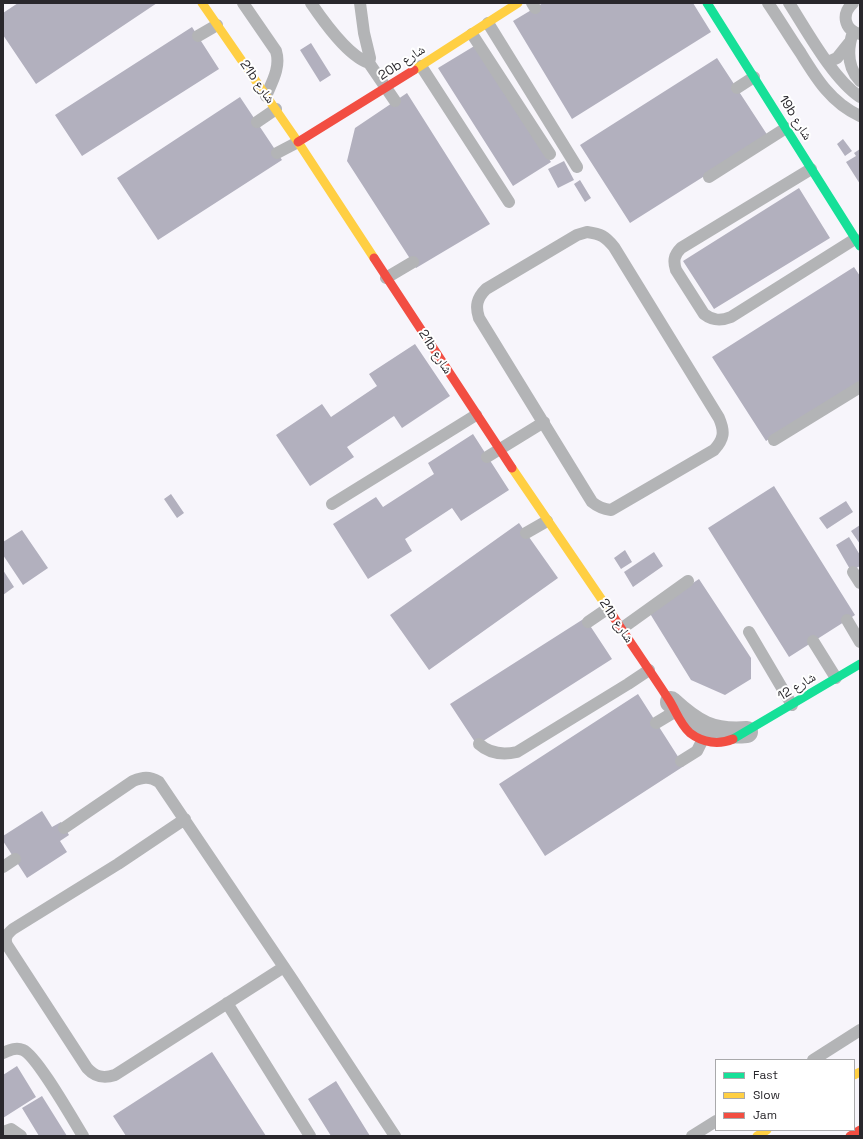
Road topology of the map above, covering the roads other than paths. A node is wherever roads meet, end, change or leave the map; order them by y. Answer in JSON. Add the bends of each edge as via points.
{"nodes":[{"id":1,"x":202,"y":3,"type":"edge"},
{"id":2,"x":243,"y":3,"type":"edge"},
{"id":3,"x":311,"y":3,"type":"edge"},
{"id":4,"x":360,"y":3,"type":"edge"},
{"id":5,"x":518,"y":3,"type":"edge"},
{"id":6,"x":707,"y":3,"type":"edge"},
{"id":7,"x":768,"y":3,"type":"edge"},
{"id":8,"x":789,"y":3,"type":"edge"},
{"id":9,"x":853,"y":3,"type":"edge"},
{"id":10,"x":719,"y":22,"type":"junction"},
{"id":11,"x":488,"y":23,"type":"junction"},
{"id":12,"x":217,"y":25,"type":"junction"},
{"id":13,"x":708,"y":28,"type":"dead end"},
{"id":14,"x":472,"y":34,"type":"junction"},
{"id":15,"x":198,"y":36,"type":"dead end"},
{"id":16,"x":854,"y":37,"type":"edge"},
{"id":17,"x":828,"y":62,"type":"junction"},
{"id":18,"x":369,"y":63,"type":"junction"},
{"id":19,"x":421,"y":66,"type":"junction"},
{"id":20,"x":754,"y":77,"type":"junction"},
{"id":21,"x":860,"y":81,"type":"edge"},
{"id":22,"x":387,"y":88,"type":"junction"},
{"id":23,"x":737,"y":88,"type":"dead end"},
{"id":24,"x":266,"y":96,"type":"junction"},
{"id":25,"x":860,"y":97,"type":"edge"},
{"id":26,"x":396,"y":101,"type":"dead end"},
{"id":27,"x":276,"y":109,"type":"junction"},
{"id":28,"x":860,"y":116,"type":"edge"},
{"id":29,"x":257,"y":122,"type":"dead end"},
{"id":30,"x":786,"y":128,"type":"junction"},
{"id":31,"x":298,"y":142,"type":"junction"},
{"id":32,"x":277,"y":153,"type":"dead end"},
{"id":33,"x":550,"y":154,"type":"dead end"},
{"id":34,"x":577,"y":167,"type":"dead end"},
{"id":35,"x":811,"y":169,"type":"junction"},
{"id":36,"x":709,"y":177,"type":"dead end"},
{"id":37,"x":509,"y":202,"type":"dead end"},
{"id":38,"x":858,"y":242,"type":"edge"},
{"id":39,"x":412,"y":262,"type":"dead end"},
{"id":40,"x":386,"y":278,"type":"junction"},
{"id":41,"x":435,"y":351,"type":"junction"},
{"id":42,"x":424,"y":358,"type":"dead end"},
{"id":43,"x":860,"y":387,"type":"edge"},
{"id":44,"x":476,"y":415,"type":"junction"},
{"id":45,"x":544,"y":422,"type":"junction"},
{"id":46,"x":774,"y":440,"type":"dead end"},
{"id":47,"x":499,"y":449,"type":"junction"},
{"id":48,"x":487,"y":457,"type":"dead end"},
{"id":49,"x":332,"y":504,"type":"dead end"},
{"id":50,"x":547,"y":520,"type":"junction"},
{"id":51,"x":526,"y":533,"type":"dead end"},
{"id":52,"x":853,"y":572,"type":"dead end"},
{"id":53,"x":688,"y":581,"type":"dead end"},
{"id":54,"x":860,"y":583,"type":"edge"},
{"id":55,"x":607,"y":609,"type":"junction"},
{"id":56,"x":847,"y":620,"type":"dead end"},
{"id":57,"x":588,"y":622,"type":"dead end"},
{"id":58,"x":621,"y":629,"type":"junction"},
{"id":59,"x":749,"y":632,"type":"dead end"},
{"id":60,"x":813,"y":642,"type":"dead end"},
{"id":61,"x":860,"y":642,"type":"edge"},
{"id":62,"x":860,"y":664,"type":"edge"},
{"id":63,"x":649,"y":670,"type":"junction"},
{"id":64,"x":836,"y":678,"type":"junction"},
{"id":65,"x":792,"y":705,"type":"junction"},
{"id":66,"x":673,"y":706,"type":"junction"},
{"id":67,"x":656,"y":723,"type":"dead end"},
{"id":68,"x":747,"y":732,"type":"junction"},
{"id":69,"x":702,"y":741,"type":"junction"},
{"id":70,"x":479,"y":744,"type":"dead end"},
{"id":71,"x":681,"y":762,"type":"dead end"},
{"id":72,"x":185,"y":819,"type":"junction"},
{"id":73,"x":64,"y":828,"type":"dead end"},
{"id":74,"x":15,"y":859,"type":"dead end"},
{"id":75,"x":3,"y":867,"type":"edge"},
{"id":76,"x":284,"y":967,"type":"junction"},
{"id":77,"x":227,"y":1003,"type":"junction"},
{"id":78,"x":860,"y":1030,"type":"edge"},
{"id":79,"x":3,"y":1053,"type":"edge"},
{"id":80,"x":815,"y":1059,"type":"edge"},
{"id":81,"x":715,"y":1122,"type":"edge"},
{"id":82,"x":860,"y":1130,"type":"edge"},
{"id":83,"x":3,"y":1132,"type":"edge"},
{"id":84,"x":21,"y":1136,"type":"edge"},
{"id":85,"x":83,"y":1136,"type":"edge"},
{"id":86,"x":310,"y":1136,"type":"edge"},
{"id":87,"x":395,"y":1136,"type":"edge"},
{"id":88,"x":692,"y":1136,"type":"edge"},
{"id":89,"x":850,"y":1136,"type":"edge"}],
"edges":[{"from":1,"to":12,"type":"street","name":"21b شارع"},
{"from":2,"to":24,"type":"lane","via":[[276,51],[277,68]]},
{"from":3,"to":18,"type":"lane","via":[[334,34]]},
{"from":4,"to":18,"type":"lane"},
{"from":5,"to":11,"type":"street","name":"20b شارع"},
{"from":6,"to":10,"type":"street","name":"19b شارع"},
{"from":7,"to":28,"type":"lane","via":[[819,82],[840,105]]},
{"from":8,"to":17,"type":"lane"},
{"from":9,"to":16,"type":"lane","via":[[847,10],[845,20]]},
{"from":10,"to":13,"type":"lane"},
{"from":10,"to":20,"type":"street","name":"19b شارع"},
{"from":11,"to":14,"type":"street","name":"20b شارع"},
{"from":11,"to":34,"type":"lane"},
{"from":12,"to":15,"type":"lane"},
{"from":12,"to":24,"type":"street","name":"21b شارع"},
{"from":14,"to":19,"type":"street","name":"20b شارع"},
{"from":14,"to":33,"type":"lane"},
{"from":16,"to":17,"type":"lane","via":[[837,58]]},
{"from":16,"to":21,"type":"lane","via":[[849,55],[851,66]]},
{"from":17,"to":25,"type":"lane","via":[[847,88]]},
{"from":18,"to":22,"type":"lane"},
{"from":19,"to":22,"type":"street","name":"20b شارع"},
{"from":19,"to":37,"type":"lane"},
{"from":20,"to":23,"type":"lane"},
{"from":20,"to":30,"type":"street","name":"19b شارع"},
{"from":22,"to":26,"type":"lane"},
{"from":22,"to":31,"type":"street","name":"20b شارع"},
{"from":24,"to":27,"type":"street","name":"21b شارع"},
{"from":27,"to":29,"type":"lane"},
{"from":27,"to":31,"type":"street","name":"21b شارع"},
{"from":30,"to":35,"type":"street","name":"19b شارع"},
{"from":30,"to":36,"type":"lane"},
{"from":31,"to":32,"type":"lane"},
{"from":31,"to":40,"type":"street","name":"21b شارع"},
{"from":35,"to":38,"type":"street","name":"19b شارع"},
{"from":35,"to":38,"type":"lane","via":[[676,252],[674,264],[696,302],[709,318],[724,320]]},
{"from":39,"to":40,"type":"lane"},
{"from":40,"to":41,"type":"street","name":"21b شارع"},
{"from":41,"to":42,"type":"lane"},
{"from":41,"to":44,"type":"street","name":"21b شارع"},
{"from":43,"to":46,"type":"lane"},
{"from":44,"to":47,"type":"street","name":"21b شارع"},
{"from":44,"to":49,"type":"lane"},
{"from":45,"to":45,"type":"lane","via":[[480,318],[477,302],[486,288],[577,235],[587,232],[598,233],[607,238],[614,247],[719,418],[723,426],[723,435],[720,444],[714,450],[611,510],[592,502]]},
{"from":45,"to":47,"type":"lane"},
{"from":47,"to":48,"type":"lane"},
{"from":47,"to":50,"type":"street","name":"21b شارع"},
{"from":50,"to":51,"type":"lane"},
{"from":50,"to":55,"type":"street","name":"21b شارع"},
{"from":52,"to":54,"type":"lane"},
{"from":53,"to":58,"type":"lane"},
{"from":55,"to":57,"type":"lane"},
{"from":55,"to":58,"type":"street","name":"21b شارع"},
{"from":56,"to":61,"type":"lane"},
{"from":58,"to":63,"type":"street","name":"21b شارع"},
{"from":59,"to":65,"type":"lane"},
{"from":60,"to":64,"type":"lane"},
{"from":62,"to":64,"type":"street","name":"شارع 12"},
{"from":63,"to":66,"type":"street","name":"21b شارع"},
{"from":63,"to":70,"type":"lane","via":[[517,752],[505,755]]},
{"from":64,"to":65,"type":"street","name":"شارع 12"},
{"from":65,"to":68,"type":"street","name":"شارع 12"},
{"from":66,"to":67,"type":"lane"},
{"from":66,"to":68,"type":"street","name":"21b شارع","via":[[711,729]]},
{"from":66,"to":69,"type":"street","name":"21b شارع","via":[[685,728]]},
{"from":68,"to":69,"type":"street","name":"21b شارع","via":[[726,743]]},
{"from":69,"to":71,"type":"lane","via":[[698,751]]},
{"from":72,"to":73,"type":"lane","via":[[159,782],[143,777],[133,781]]},
{"from":72,"to":76,"type":"lane"},
{"from":72,"to":77,"type":"lane","via":[[13,929],[5,941],[86,1068],[99,1077],[115,1075]]},
{"from":74,"to":75,"type":"lane"},
{"from":76,"to":77,"type":"lane"},
{"from":76,"to":87,"type":"lane"},
{"from":77,"to":86,"type":"lane"},
{"from":78,"to":80,"type":"lane"},
{"from":79,"to":85,"type":"lane","via":[[16,1049],[24,1050],[30,1055]]},
{"from":81,"to":88,"type":"lane"},
{"from":82,"to":89,"type":"street"},
{"from":83,"to":84,"type":"lane","via":[[11,1130]]}]}
